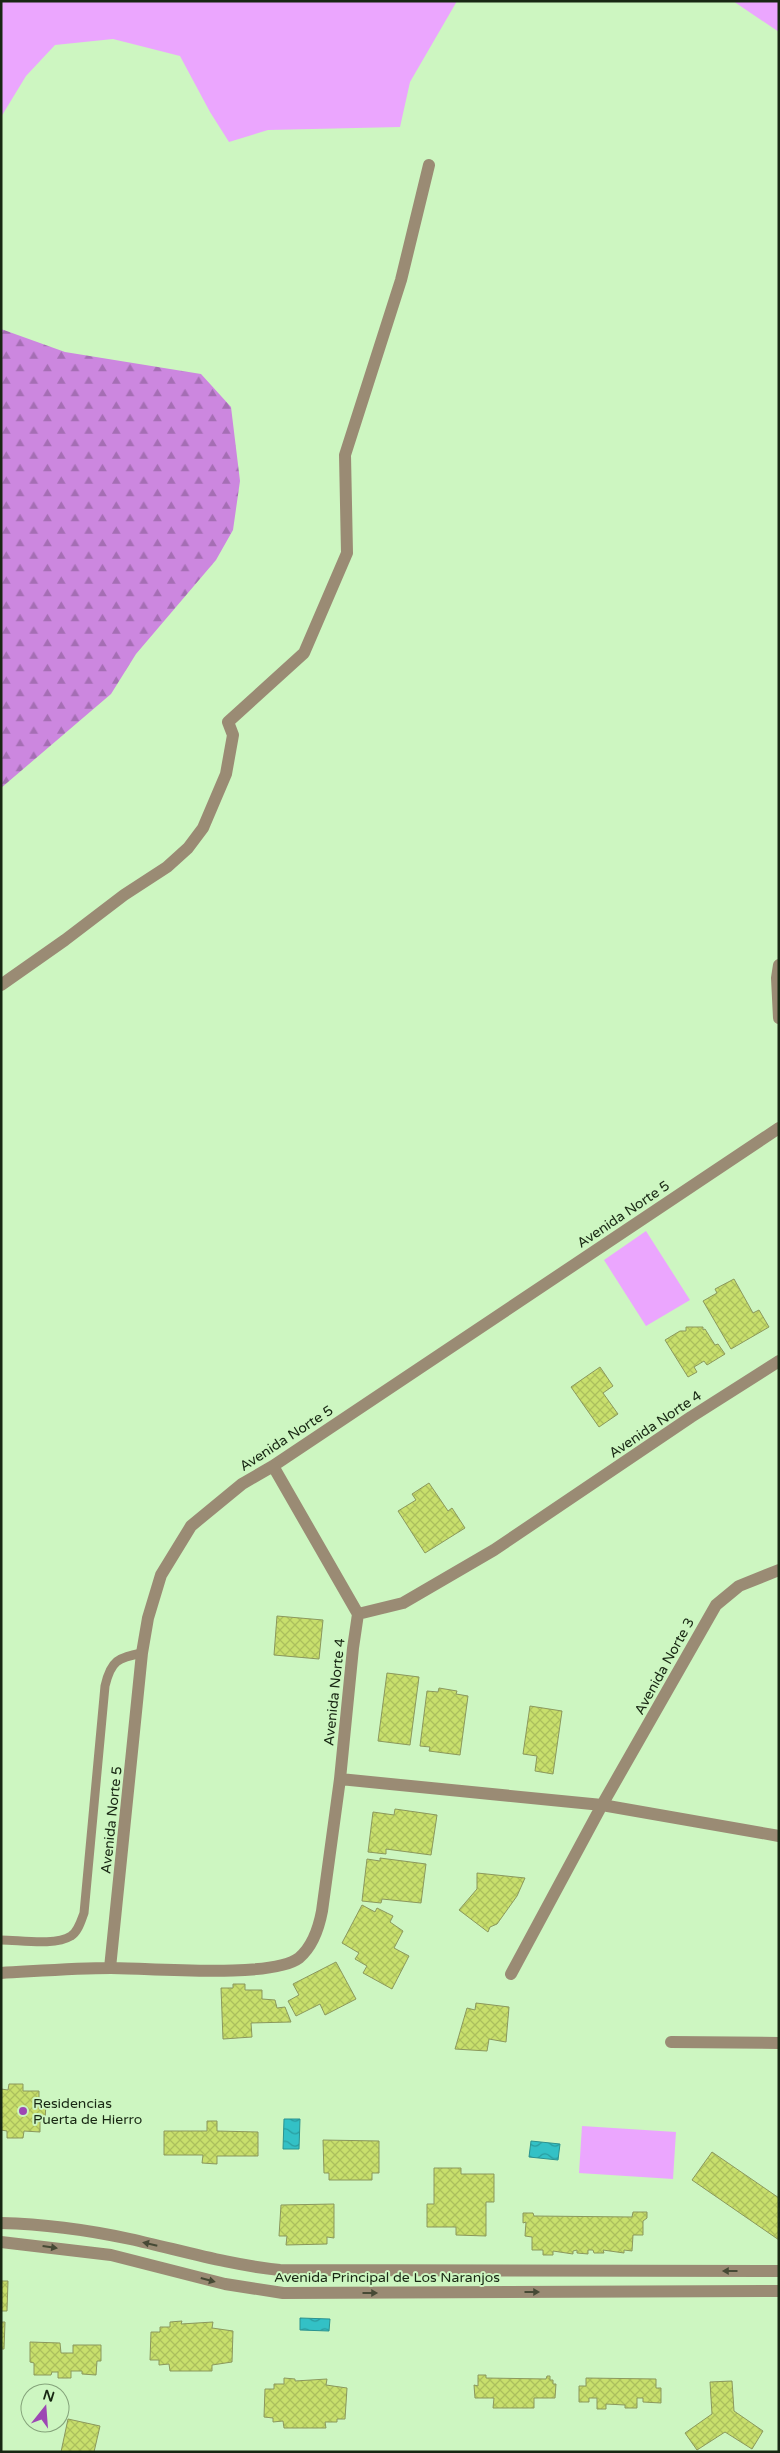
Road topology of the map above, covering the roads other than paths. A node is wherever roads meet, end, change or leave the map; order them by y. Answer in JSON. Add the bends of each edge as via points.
{"nodes":[{"id":1,"x":429,"y":165,"type":"dead end"},
{"id":2,"x":779,"y":965,"type":"edge"},
{"id":3,"x":1,"y":985,"type":"edge"},
{"id":4,"x":779,"y":1018,"type":"edge"},
{"id":5,"x":779,"y":1128,"type":"edge"},
{"id":6,"x":779,"y":1361,"type":"edge"},
{"id":7,"x":273,"y":1466,"type":"junction"},
{"id":8,"x":779,"y":1570,"type":"edge"},
{"id":9,"x":358,"y":1614,"type":"junction"},
{"id":10,"x":142,"y":1652,"type":"junction"},
{"id":11,"x":340,"y":1779,"type":"junction"},
{"id":12,"x":602,"y":1805,"type":"junction"},
{"id":13,"x":779,"y":1836,"type":"edge"},
{"id":14,"x":1,"y":1940,"type":"edge"},
{"id":15,"x":110,"y":1968,"type":"junction"},
{"id":16,"x":1,"y":1973,"type":"edge"},
{"id":17,"x":511,"y":1974,"type":"dead end"},
{"id":18,"x":670,"y":2042,"type":"dead end"},
{"id":19,"x":779,"y":2043,"type":"edge"},
{"id":20,"x":1,"y":2223,"type":"edge"},
{"id":21,"x":1,"y":2242,"type":"edge"},
{"id":22,"x":779,"y":2271,"type":"edge"},
{"id":23,"x":779,"y":2291,"type":"edge"}],
"edges":[{"from":1,"to":3,"type":"street","via":[[401,280],[345,454],[347,553],[304,653],[228,722],[233,735],[226,774],[203,828],[188,848],[167,867]]},
{"from":2,"to":4,"type":"street"},
{"from":5,"to":7,"type":"street","name":"Avenida Norte 5"},
{"from":6,"to":9,"type":"street","name":"Avenida Norte 4","via":[[494,1550],[403,1603]]},
{"from":7,"to":9,"type":"street"},
{"from":7,"to":10,"type":"street","name":"Avenida Norte 5","via":[[242,1484],[190,1526],[161,1575]]},
{"from":8,"to":12,"type":"street","name":"Avenida Norte 3","via":[[739,1586],[716,1605]]},
{"from":9,"to":11,"type":"street","name":"Avenida Norte 4"},
{"from":10,"to":14,"type":"lane","via":[[119,1659],[109,1668],[84,1913],[80,1925],[72,1936],[58,1941]]},
{"from":10,"to":15,"type":"street","name":"Avenida Norte 5"},
{"from":11,"to":12,"type":"street"},
{"from":11,"to":15,"type":"street","name":"Avenida Norte 4","via":[[319,1928],[299,1958],[280,1966],[212,1972]]},
{"from":12,"to":13,"type":"street"},
{"from":12,"to":17,"type":"street","name":"Avenida Norte 3"},
{"from":15,"to":16,"type":"street","name":"Avenida Norte 4"},
{"from":18,"to":19,"type":"street"},
{"from":22,"to":20,"type":"street","name":"Avenida Principal de Los Naranjos","one_way":true,"via":[[280,2270],[232,2264],[101,2234]]},
{"from":21,"to":23,"type":"street","name":"Avenida Principal de Los Naranjos","one_way":true,"via":[[111,2255],[225,2284],[283,2293]]}]}
